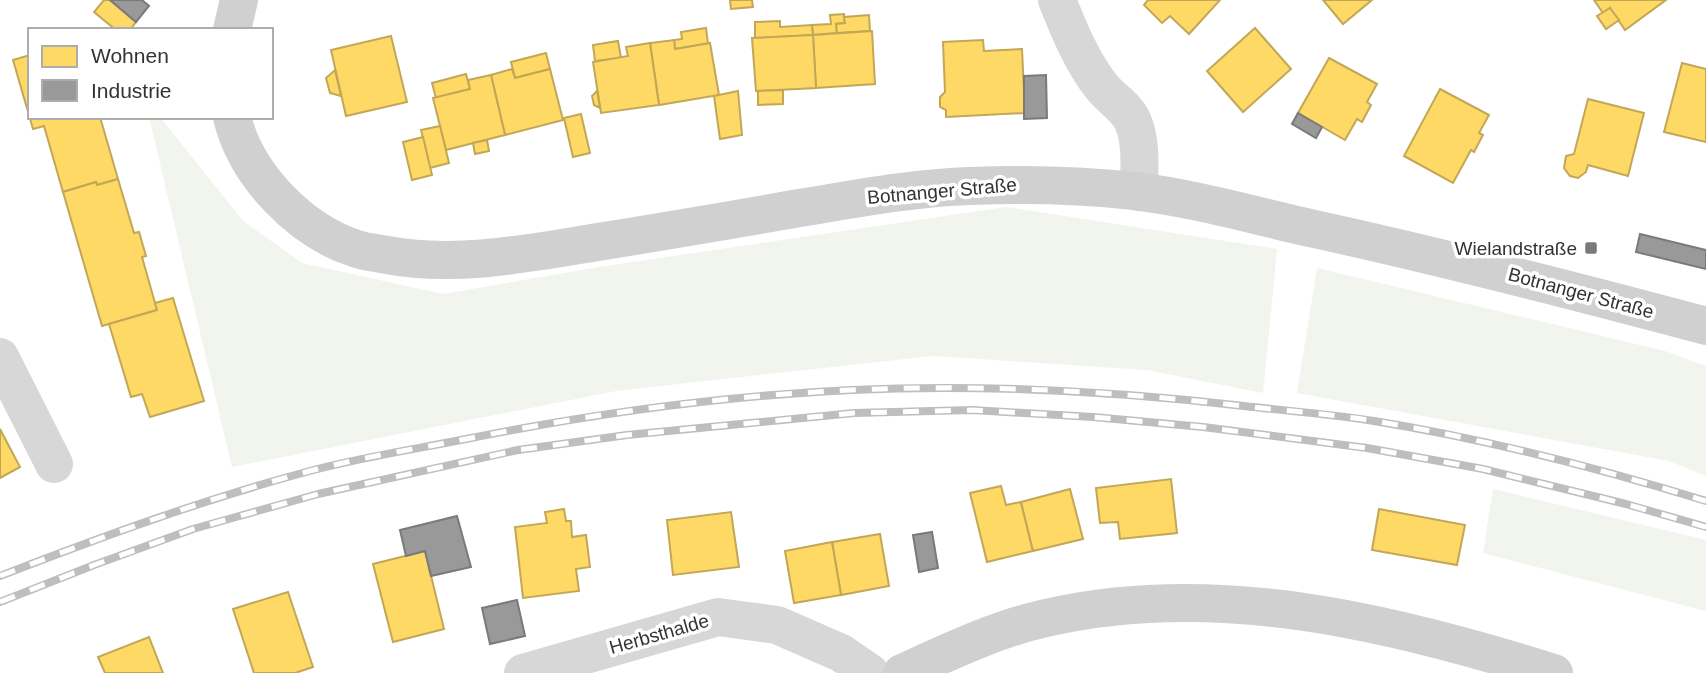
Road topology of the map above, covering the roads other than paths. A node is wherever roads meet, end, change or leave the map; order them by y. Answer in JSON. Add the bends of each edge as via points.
{"nodes":[{"id":1,"x":239,"y":0,"type":"edge"},
{"id":2,"x":1057,"y":0,"type":"edge"},
{"id":3,"x":232,"y":28,"type":"edge"},
{"id":4,"x":233,"y":119,"type":"edge"},
{"id":5,"x":1139,"y":192,"type":"junction"},
{"id":6,"x":1706,"y":326,"type":"edge"},
{"id":7,"x":0,"y":357,"type":"edge"},
{"id":8,"x":54,"y":464,"type":"dead end"},
{"id":9,"x":523,"y":673,"type":"edge"},
{"id":10,"x":870,"y":673,"type":"edge"},
{"id":11,"x":902,"y":673,"type":"edge"},
{"id":12,"x":1554,"y":673,"type":"edge"}],
"edges":[{"from":1,"to":3,"type":"main road"},
{"from":2,"to":5,"type":"street","via":[[1084,62],[1133,122],[1139,145]]},
{"from":4,"to":5,"type":"main road","name":"Botnanger Straße","via":[[252,164],[285,205],[318,231],[355,248],[406,257],[466,259],[530,253],[871,196],[966,186],[1035,184]]},
{"from":5,"to":6,"type":"main road","name":"Botnanger Straße","via":[[1496,271]]},
{"from":7,"to":8,"type":"street"},
{"from":9,"to":10,"type":"street","name":"Herbsthalde","via":[[718,617],[778,625],[841,653]]},
{"from":11,"to":12,"type":"main road","via":[[979,638],[1045,618],[1110,607],[1211,603],[1288,609],[1397,631],[1482,650]]}]}
